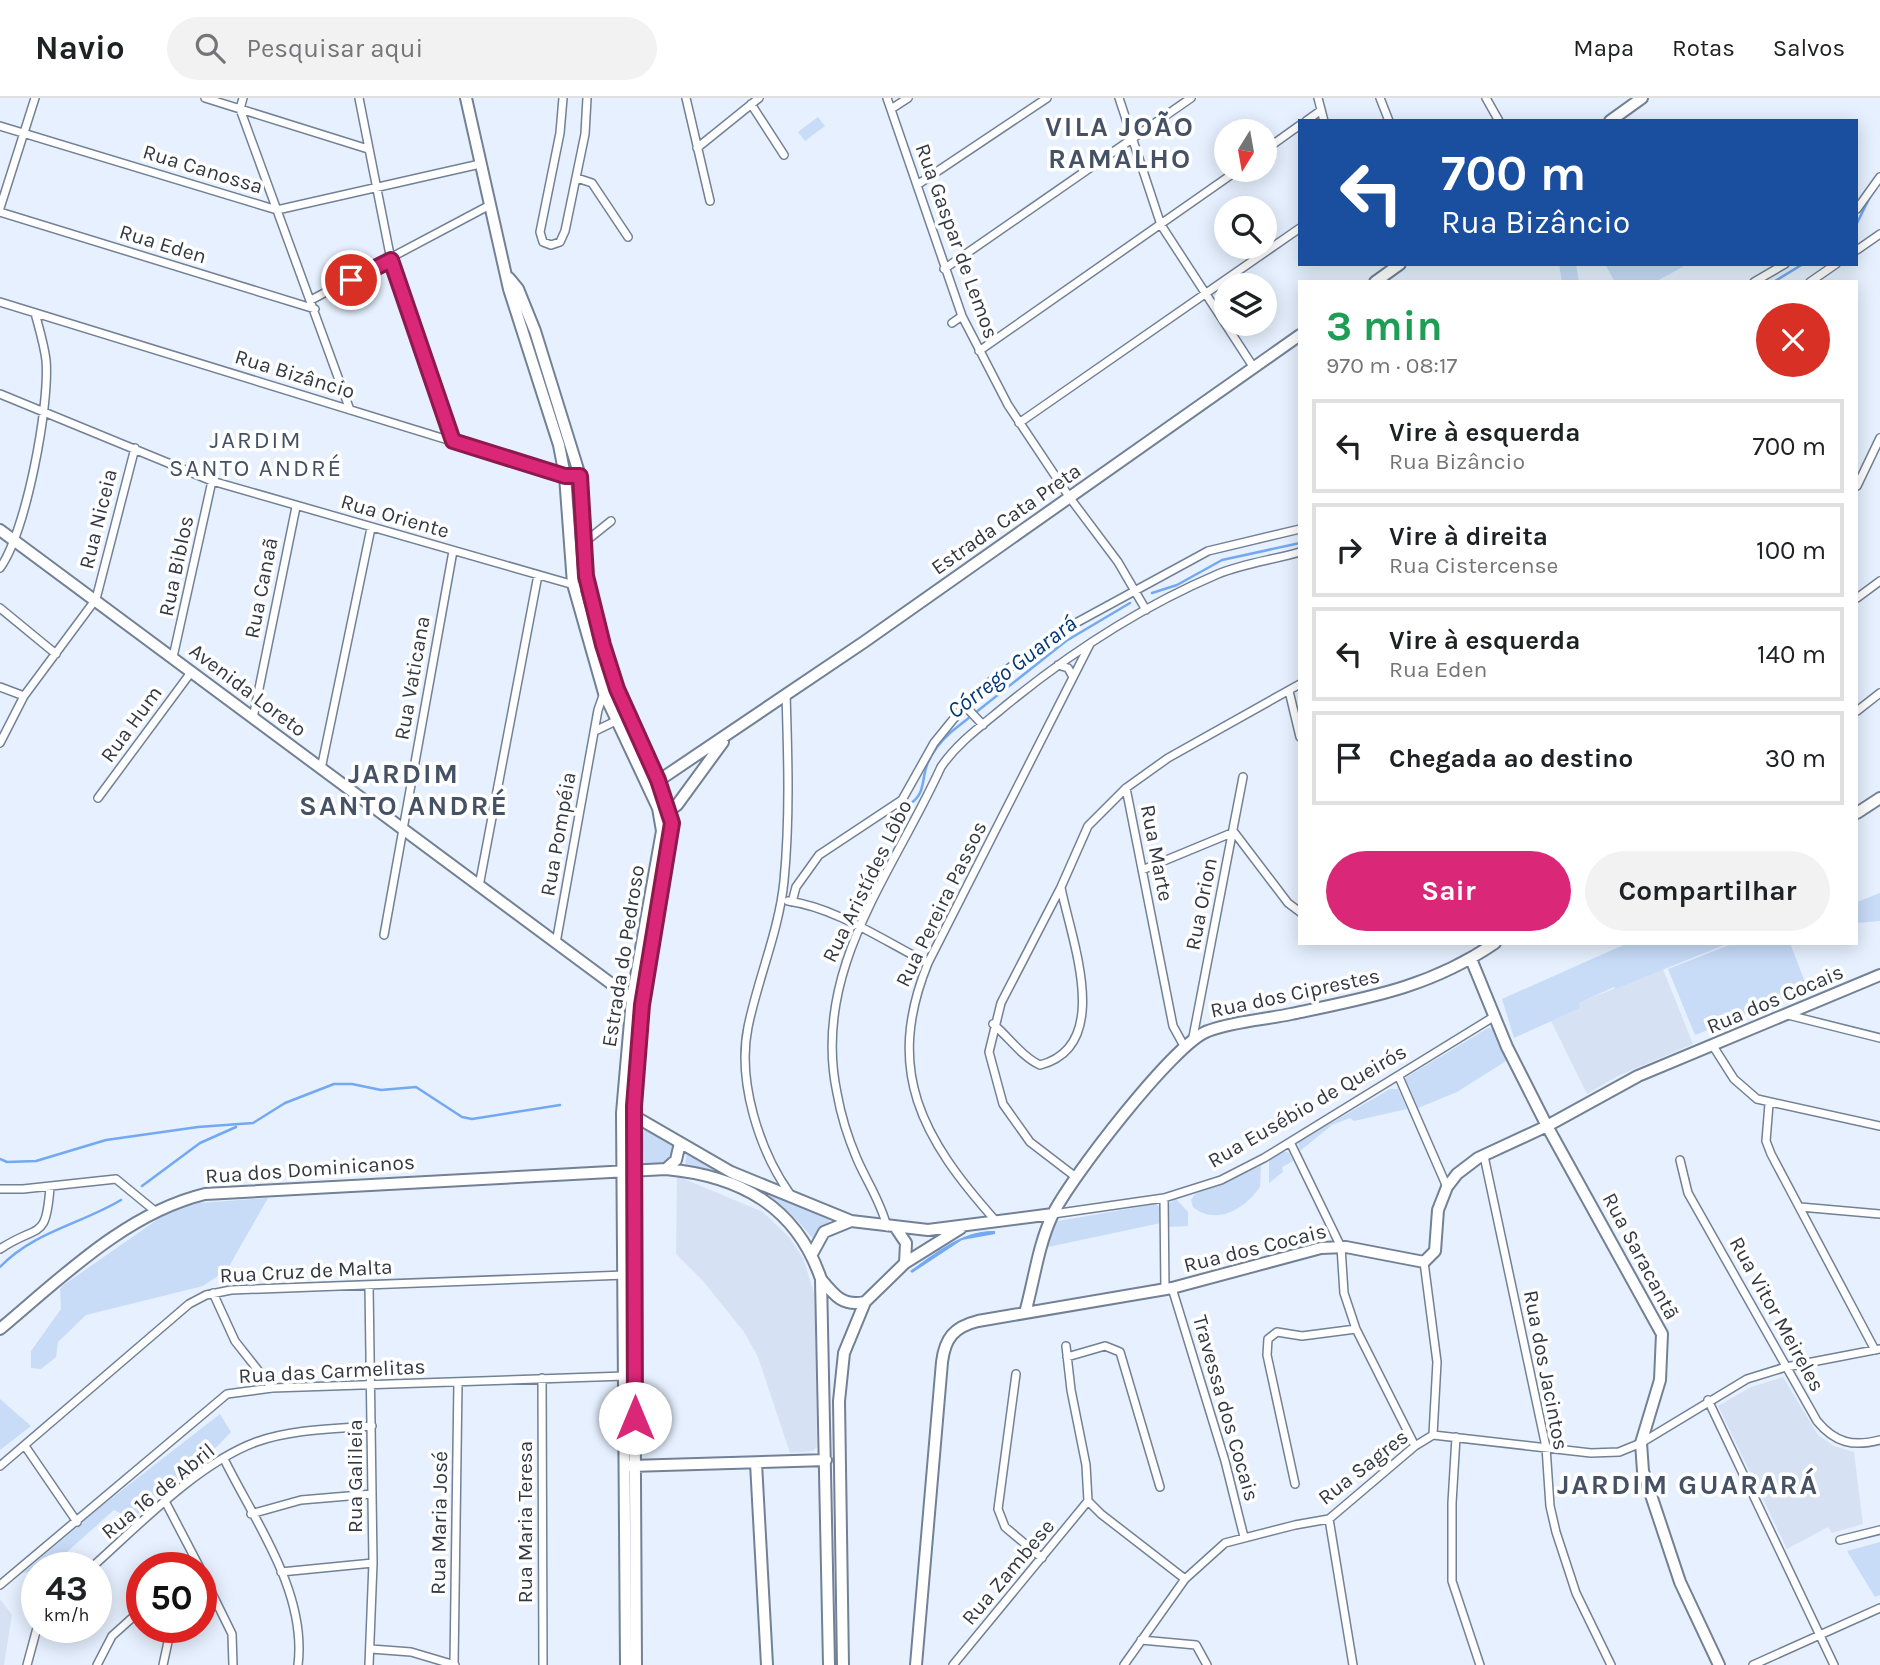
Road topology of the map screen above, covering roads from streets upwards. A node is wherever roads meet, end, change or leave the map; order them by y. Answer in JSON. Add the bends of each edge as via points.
{"nodes":[{"id":1,"x":35,"y":98,"type":"edge"},
{"id":2,"x":205,"y":98,"type":"edge"},
{"id":3,"x":243,"y":98,"type":"edge"},
{"id":4,"x":359,"y":98,"type":"edge"},
{"id":5,"x":466,"y":98,"type":"edge"},
{"id":6,"x":563,"y":98,"type":"edge"},
{"id":7,"x":587,"y":98,"type":"edge"},
{"id":8,"x":685,"y":98,"type":"edge"},
{"id":9,"x":758,"y":98,"type":"edge"},
{"id":10,"x":887,"y":98,"type":"edge"},
{"id":11,"x":908,"y":98,"type":"edge"},
{"id":12,"x":1047,"y":98,"type":"edge"},
{"id":13,"x":1119,"y":98,"type":"edge"},
{"id":14,"x":1191,"y":98,"type":"edge"},
{"id":15,"x":1318,"y":98,"type":"edge"},
{"id":16,"x":1380,"y":98,"type":"edge"},
{"id":17,"x":1486,"y":98,"type":"edge"},
{"id":18,"x":1635,"y":100,"type":"edge"},
{"id":19,"x":751,"y":104,"type":"junction"},
{"id":20,"x":240,"y":109,"type":"junction"},
{"id":21,"x":891,"y":110,"type":"junction"},
{"id":22,"x":1320,"y":111,"type":"junction"},
{"id":23,"x":1309,"y":119,"type":"edge"},
{"id":24,"x":1323,"y":119,"type":"edge"},
{"id":25,"x":1388,"y":119,"type":"edge"},
{"id":26,"x":1498,"y":119,"type":"edge"},
{"id":27,"x":1612,"y":119,"type":"edge"},
{"id":28,"x":0,"y":126,"type":"edge"},
{"id":29,"x":1298,"y":126,"type":"edge"},
{"id":30,"x":24,"y":134,"type":"junction"},
{"id":31,"x":1133,"y":139,"type":"junction"},
{"id":32,"x":1278,"y":141,"type":"edge"},
{"id":33,"x":697,"y":148,"type":"junction"},
{"id":34,"x":368,"y":149,"type":"junction"},
{"id":35,"x":784,"y":155,"type":"dead end"},
{"id":36,"x":480,"y":164,"type":"junction"},
{"id":37,"x":1880,"y":177,"type":"edge"},
{"id":38,"x":576,"y":178,"type":"junction"},
{"id":39,"x":1221,"y":182,"type":"edge"},
{"id":40,"x":917,"y":185,"type":"junction"},
{"id":41,"x":376,"y":188,"type":"junction"},
{"id":42,"x":710,"y":201,"type":"dead end"},
{"id":43,"x":490,"y":205,"type":"junction"},
{"id":44,"x":1858,"y":208,"type":"edge"},
{"id":45,"x":0,"y":210,"type":"edge"},
{"id":46,"x":277,"y":210,"type":"junction"},
{"id":47,"x":1161,"y":225,"type":"junction"},
{"id":48,"x":1298,"y":229,"type":"edge"},
{"id":49,"x":1880,"y":233,"type":"edge"},
{"id":50,"x":628,"y":237,"type":"dead end"},
{"id":51,"x":1858,"y":249,"type":"edge"},
{"id":52,"x":391,"y":260,"type":"junction"},
{"id":53,"x":1395,"y":266,"type":"edge"},
{"id":54,"x":1782,"y":266,"type":"edge"},
{"id":55,"x":1833,"y":266,"type":"edge"},
{"id":56,"x":944,"y":269,"type":"junction"},
{"id":57,"x":509,"y":278,"type":"junction"},
{"id":58,"x":1377,"y":280,"type":"edge"},
{"id":59,"x":1757,"y":280,"type":"edge"},
{"id":60,"x":1813,"y":280,"type":"edge"},
{"id":61,"x":1208,"y":294,"type":"junction"},
{"id":62,"x":311,"y":300,"type":"junction"},
{"id":63,"x":0,"y":302,"type":"edge"},
{"id":64,"x":315,"y":309,"type":"junction"},
{"id":65,"x":35,"y":313,"type":"junction"},
{"id":66,"x":962,"y":316,"type":"junction"},
{"id":67,"x":952,"y":323,"type":"dead end"},
{"id":68,"x":1298,"y":336,"type":"edge"},
{"id":69,"x":979,"y":351,"type":"junction"},
{"id":70,"x":1254,"y":368,"type":"junction"},
{"id":71,"x":0,"y":394,"type":"edge"},
{"id":72,"x":41,"y":410,"type":"junction"},
{"id":73,"x":350,"y":410,"type":"junction"},
{"id":74,"x":1019,"y":423,"type":"junction"},
{"id":75,"x":1880,"y":438,"type":"edge"},
{"id":76,"x":453,"y":441,"type":"junction"},
{"id":77,"x":135,"y":448,"type":"junction"},
{"id":78,"x":565,"y":476,"type":"junction"},
{"id":79,"x":580,"y":476,"type":"junction"},
{"id":80,"x":212,"y":481,"type":"junction"},
{"id":81,"x":1858,"y":484,"type":"edge"},
{"id":82,"x":1070,"y":498,"type":"junction"},
{"id":83,"x":296,"y":507,"type":"junction"},
{"id":84,"x":611,"y":521,"type":"dead end"},
{"id":85,"x":371,"y":528,"type":"junction"},
{"id":86,"x":1298,"y":529,"type":"edge"},
{"id":87,"x":0,"y":530,"type":"edge"},
{"id":88,"x":15,"y":541,"type":"junction"},
{"id":89,"x":586,"y":541,"type":"junction"},
{"id":90,"x":453,"y":551,"type":"junction"},
{"id":91,"x":1298,"y":553,"type":"edge"},
{"id":92,"x":0,"y":568,"type":"edge"},
{"id":93,"x":538,"y":575,"type":"junction"},
{"id":94,"x":1880,"y":581,"type":"edge"},
{"id":95,"x":573,"y":584,"type":"junction"},
{"id":96,"x":588,"y":589,"type":"junction"},
{"id":97,"x":1133,"y":590,"type":"junction"},
{"id":98,"x":1858,"y":597,"type":"edge"},
{"id":99,"x":96,"y":599,"type":"junction"},
{"id":100,"x":0,"y":608,"type":"edge"},
{"id":101,"x":1146,"y":610,"type":"junction"},
{"id":102,"x":1092,"y":642,"type":"junction"},
{"id":103,"x":56,"y":654,"type":"junction"},
{"id":104,"x":173,"y":657,"type":"junction"},
{"id":105,"x":1058,"y":665,"type":"junction"},
{"id":106,"x":192,"y":671,"type":"junction"},
{"id":107,"x":1073,"y":677,"type":"junction"},
{"id":108,"x":615,"y":685,"type":"junction"},
{"id":109,"x":1298,"y":685,"type":"edge"},
{"id":110,"x":0,"y":687,"type":"edge"},
{"id":111,"x":1289,"y":691,"type":"junction"},
{"id":112,"x":604,"y":693,"type":"junction"},
{"id":113,"x":1880,"y":693,"type":"edge"},
{"id":114,"x":786,"y":694,"type":"junction"},
{"id":115,"x":24,"y":696,"type":"junction"},
{"id":116,"x":965,"y":706,"type":"junction"},
{"id":117,"x":1858,"y":710,"type":"edge"},
{"id":118,"x":622,"y":717,"type":"junction"},
{"id":119,"x":253,"y":718,"type":"junction"},
{"id":120,"x":983,"y":724,"type":"junction"},
{"id":121,"x":1298,"y":729,"type":"edge"},
{"id":122,"x":594,"y":732,"type":"junction"},
{"id":123,"x":732,"y":732,"type":"junction"},
{"id":124,"x":1,"y":740,"type":"edge"},
{"id":125,"x":688,"y":761,"type":"junction"},
{"id":126,"x":321,"y":769,"type":"junction"},
{"id":127,"x":1243,"y":777,"type":"dead end"},
{"id":128,"x":658,"y":780,"type":"junction"},
{"id":129,"x":695,"y":780,"type":"junction"},
{"id":130,"x":1126,"y":788,"type":"junction"},
{"id":131,"x":650,"y":791,"type":"junction"},
{"id":132,"x":98,"y":798,"type":"dead end"},
{"id":133,"x":1880,"y":798,"type":"edge"},
{"id":134,"x":657,"y":808,"type":"junction"},
{"id":135,"x":670,"y":810,"type":"junction"},
{"id":136,"x":1858,"y":812,"type":"edge"},
{"id":137,"x":403,"y":828,"type":"junction"},
{"id":138,"x":1234,"y":832,"type":"junction"},
{"id":139,"x":1142,"y":870,"type":"junction"},
{"id":140,"x":479,"y":886,"type":"junction"},
{"id":141,"x":1060,"y":887,"type":"junction"},
{"id":142,"x":780,"y":900,"type":"junction"},
{"id":143,"x":792,"y":902,"type":"junction"},
{"id":144,"x":1298,"y":910,"type":"edge"},
{"id":145,"x":860,"y":928,"type":"junction"},
{"id":146,"x":384,"y":935,"type":"dead end"},
{"id":147,"x":556,"y":943,"type":"junction"},
{"id":148,"x":1491,"y":945,"type":"edge"},
{"id":149,"x":1471,"y":959,"type":"junction"},
{"id":150,"x":928,"y":963,"type":"junction"},
{"id":151,"x":1880,"y":975,"type":"edge"},
{"id":152,"x":637,"y":1002,"type":"junction"},
{"id":153,"x":1788,"y":1015,"type":"junction"},
{"id":154,"x":1495,"y":1016,"type":"junction"},
{"id":155,"x":993,"y":1024,"type":"junction"},
{"id":156,"x":1193,"y":1037,"type":"junction"},
{"id":157,"x":1880,"y":1038,"type":"edge"},
{"id":158,"x":1184,"y":1046,"type":"junction"},
{"id":159,"x":1713,"y":1046,"type":"junction"},
{"id":160,"x":1399,"y":1077,"type":"junction"},
{"id":161,"x":1769,"y":1104,"type":"junction"},
{"id":162,"x":628,"y":1113,"type":"junction"},
{"id":163,"x":1547,"y":1126,"type":"junction"},
{"id":164,"x":1880,"y":1126,"type":"edge"},
{"id":165,"x":1290,"y":1142,"type":"junction"},
{"id":166,"x":680,"y":1143,"type":"junction"},
{"id":167,"x":1484,"y":1156,"type":"junction"},
{"id":168,"x":1680,"y":1160,"type":"dead end"},
{"id":169,"x":666,"y":1169,"type":"junction"},
{"id":170,"x":628,"y":1170,"type":"junction"},
{"id":171,"x":1077,"y":1178,"type":"junction"},
{"id":172,"x":50,"y":1187,"type":"junction"},
{"id":173,"x":1447,"y":1187,"type":"junction"},
{"id":174,"x":0,"y":1189,"type":"edge"},
{"id":175,"x":1164,"y":1198,"type":"junction"},
{"id":176,"x":794,"y":1200,"type":"junction"},
{"id":177,"x":1800,"y":1206,"type":"junction"},
{"id":178,"x":155,"y":1211,"type":"junction"},
{"id":179,"x":1053,"y":1214,"type":"junction"},
{"id":180,"x":1880,"y":1214,"type":"edge"},
{"id":181,"x":995,"y":1220,"type":"junction"},
{"id":182,"x":851,"y":1221,"type":"junction"},
{"id":183,"x":891,"y":1228,"type":"junction"},
{"id":184,"x":961,"y":1228,"type":"junction"},
{"id":185,"x":1340,"y":1247,"type":"junction"},
{"id":186,"x":0,"y":1250,"type":"edge"},
{"id":187,"x":812,"y":1254,"type":"junction"},
{"id":188,"x":1423,"y":1262,"type":"junction"},
{"id":189,"x":905,"y":1263,"type":"junction"},
{"id":190,"x":628,"y":1275,"type":"junction"},
{"id":191,"x":821,"y":1279,"type":"junction"},
{"id":192,"x":369,"y":1286,"type":"junction"},
{"id":193,"x":1169,"y":1289,"type":"junction"},
{"id":194,"x":213,"y":1293,"type":"junction"},
{"id":195,"x":865,"y":1302,"type":"junction"},
{"id":196,"x":1025,"y":1313,"type":"junction"},
{"id":197,"x":0,"y":1329,"type":"edge"},
{"id":198,"x":1356,"y":1329,"type":"junction"},
{"id":199,"x":1066,"y":1346,"type":"dead end"},
{"id":200,"x":1877,"y":1350,"type":"edge"},
{"id":201,"x":1067,"y":1357,"type":"junction"},
{"id":202,"x":1786,"y":1367,"type":"junction"},
{"id":203,"x":1016,"y":1374,"type":"dead end"},
{"id":204,"x":629,"y":1376,"type":"junction"},
{"id":205,"x":542,"y":1378,"type":"junction"},
{"id":206,"x":458,"y":1382,"type":"junction"},
{"id":207,"x":372,"y":1385,"type":"junction"},
{"id":208,"x":272,"y":1388,"type":"junction"},
{"id":209,"x":1708,"y":1400,"type":"junction"},
{"id":210,"x":372,"y":1426,"type":"junction"},
{"id":211,"x":1433,"y":1436,"type":"junction"},
{"id":212,"x":1456,"y":1437,"type":"junction"},
{"id":213,"x":1880,"y":1440,"type":"edge"},
{"id":214,"x":1641,"y":1443,"type":"junction"},
{"id":215,"x":1415,"y":1446,"type":"junction"},
{"id":216,"x":25,"y":1447,"type":"junction"},
{"id":217,"x":1546,"y":1447,"type":"junction"},
{"id":218,"x":223,"y":1460,"type":"junction"},
{"id":219,"x":826,"y":1460,"type":"junction"},
{"id":220,"x":756,"y":1463,"type":"junction"},
{"id":221,"x":0,"y":1466,"type":"edge"},
{"id":222,"x":629,"y":1466,"type":"junction"},
{"id":223,"x":1295,"y":1484,"type":"dead end"},
{"id":224,"x":1160,"y":1487,"type":"dead end"},
{"id":225,"x":372,"y":1494,"type":"junction"},
{"id":226,"x":1088,"y":1500,"type":"junction"},
{"id":227,"x":166,"y":1503,"type":"junction"},
{"id":228,"x":251,"y":1514,"type":"junction"},
{"id":229,"x":1329,"y":1519,"type":"junction"},
{"id":230,"x":77,"y":1522,"type":"junction"},
{"id":231,"x":1880,"y":1530,"type":"edge"},
{"id":232,"x":1244,"y":1538,"type":"junction"},
{"id":233,"x":1840,"y":1540,"type":"dead end"},
{"id":234,"x":109,"y":1552,"type":"edge"},
{"id":235,"x":191,"y":1552,"type":"edge"},
{"id":236,"x":1042,"y":1558,"type":"junction"},
{"id":237,"x":373,"y":1563,"type":"junction"},
{"id":238,"x":281,"y":1572,"type":"junction"},
{"id":239,"x":1185,"y":1579,"type":"junction"},
{"id":240,"x":0,"y":1585,"type":"edge"},
{"id":241,"x":217,"y":1604,"type":"edge"},
{"id":242,"x":1880,"y":1608,"type":"edge"},
{"id":243,"x":126,"y":1623,"type":"edge"},
{"id":244,"x":1820,"y":1634,"type":"junction"},
{"id":245,"x":1141,"y":1640,"type":"junction"},
{"id":246,"x":33,"y":1643,"type":"edge"},
{"id":247,"x":168,"y":1643,"type":"edge"},
{"id":248,"x":371,"y":1649,"type":"junction"},
{"id":249,"x":27,"y":1665,"type":"edge"},
{"id":250,"x":97,"y":1665,"type":"edge"},
{"id":251,"x":163,"y":1665,"type":"edge"},
{"id":252,"x":233,"y":1665,"type":"edge"},
{"id":253,"x":298,"y":1665,"type":"edge"},
{"id":254,"x":369,"y":1665,"type":"edge"},
{"id":255,"x":455,"y":1665,"type":"edge"},
{"id":256,"x":542,"y":1665,"type":"edge"},
{"id":257,"x":626,"y":1665,"type":"edge"},
{"id":258,"x":636,"y":1665,"type":"edge"},
{"id":259,"x":767,"y":1665,"type":"edge"},
{"id":260,"x":829,"y":1665,"type":"edge"},
{"id":261,"x":843,"y":1665,"type":"edge"},
{"id":262,"x":916,"y":1665,"type":"edge"},
{"id":263,"x":953,"y":1665,"type":"edge"},
{"id":264,"x":1124,"y":1665,"type":"edge"},
{"id":265,"x":1206,"y":1665,"type":"edge"},
{"id":266,"x":1353,"y":1665,"type":"edge"},
{"id":267,"x":1480,"y":1665,"type":"edge"},
{"id":268,"x":1611,"y":1665,"type":"edge"},
{"id":269,"x":1720,"y":1665,"type":"edge"},
{"id":270,"x":1752,"y":1665,"type":"edge"},
{"id":271,"x":1834,"y":1665,"type":"edge"}],
"edges":[{"from":1,"to":30,"type":"street"},
{"from":2,"to":20,"type":"street"},
{"from":3,"to":20,"type":"street"},
{"from":4,"to":34,"type":"street"},
{"from":5,"to":36,"type":"street","name":"Estrada do Pedroso"},
{"from":6,"to":38,"type":"street","via":[[540,232],[543,242],[551,246],[560,242],[565,231]]},
{"from":7,"to":38,"type":"street","via":[[586,134]]},
{"from":8,"to":33,"type":"street"},
{"from":9,"to":19,"type":"street"},
{"from":10,"to":21,"type":"street","name":"Rua Gaspar de Lemos"},
{"from":11,"to":21,"type":"street"},
{"from":12,"to":40,"type":"street"},
{"from":13,"to":31,"type":"street"},
{"from":14,"to":31,"type":"street"},
{"from":15,"to":22,"type":"street"},
{"from":16,"to":25,"type":"street"},
{"from":17,"to":26,"type":"street"},
{"from":18,"to":27,"type":"street"},
{"from":19,"to":33,"type":"street"},
{"from":19,"to":35,"type":"street"},
{"from":20,"to":34,"type":"street"},
{"from":20,"to":46,"type":"street"},
{"from":21,"to":40,"type":"street","name":"Rua Gaspar de Lemos"},
{"from":22,"to":23,"type":"street"},
{"from":22,"to":24,"type":"street"},
{"from":28,"to":30,"type":"street","name":"Rua Canossa"},
{"from":29,"to":32,"type":"street"},
{"from":30,"to":45,"type":"street"},
{"from":30,"to":46,"type":"street","name":"Rua Canossa"},
{"from":31,"to":47,"type":"street"},
{"from":31,"to":56,"type":"street"},
{"from":33,"to":42,"type":"street"},
{"from":34,"to":41,"type":"street"},
{"from":36,"to":41,"type":"street","name":"Rua Canossa"},
{"from":36,"to":43,"type":"street","name":"Estrada do Pedroso"},
{"from":37,"to":44,"type":"street"},
{"from":38,"to":50,"type":"street","via":[[592,183]]},
{"from":39,"to":47,"type":"street"},
{"from":40,"to":56,"type":"street","name":"Rua Gaspar de Lemos"},
{"from":41,"to":46,"type":"street","name":"Rua Canossa"},
{"from":41,"to":52,"type":"street"},
{"from":43,"to":52,"type":"street"},
{"from":43,"to":57,"type":"street","name":"Estrada do Pedroso"},
{"from":45,"to":64,"type":"street","name":"Rua Eden"},
{"from":46,"to":62,"type":"street"},
{"from":47,"to":61,"type":"street"},
{"from":47,"to":69,"type":"street"},
{"from":48,"to":61,"type":"street"},
{"from":49,"to":51,"type":"street"},
{"from":52,"to":62,"type":"street"},
{"from":52,"to":76,"type":"street"},
{"from":53,"to":58,"type":"street"},
{"from":54,"to":59,"type":"street"},
{"from":55,"to":60,"type":"street"},
{"from":56,"to":66,"type":"street","name":"Rua Gaspar de Lemos"},
{"from":57,"to":78,"type":"street","name":"Estrada do Pedroso"},
{"from":57,"to":79,"type":"street","name":"Estrada do Pedroso","via":[[535,331]]},
{"from":61,"to":70,"type":"street"},
{"from":61,"to":74,"type":"street"},
{"from":62,"to":64,"type":"street"},
{"from":63,"to":65,"type":"street","name":"Rua Bizâncio"},
{"from":64,"to":73,"type":"street"},
{"from":65,"to":72,"type":"street","via":[[46,360]]},
{"from":65,"to":73,"type":"street","name":"Rua Bizâncio"},
{"from":66,"to":67,"type":"street"},
{"from":66,"to":69,"type":"street","name":"Rua Gaspar de Lemos"},
{"from":68,"to":70,"type":"street","name":"Estrada Cata Preta"},
{"from":69,"to":74,"type":"street","name":"Rua Gaspar de Lemos"},
{"from":70,"to":82,"type":"street","name":"Estrada Cata Preta"},
{"from":71,"to":72,"type":"street","name":"Rua Oriente"},
{"from":72,"to":77,"type":"street","name":"Rua Oriente"},
{"from":72,"to":88,"type":"street","via":[[32,479]]},
{"from":73,"to":76,"type":"street","name":"Rua Bizâncio"},
{"from":74,"to":82,"type":"street","name":"Rua Gaspar de Lemos"},
{"from":75,"to":81,"type":"street"},
{"from":76,"to":78,"type":"street","name":"Rua Bizâncio"},
{"from":77,"to":80,"type":"street","name":"Rua Oriente"},
{"from":77,"to":99,"type":"street","name":"Rua Niceia"},
{"from":78,"to":79,"type":"street","name":"Rua Bizâncio"},
{"from":78,"to":95,"type":"street","name":"Estrada do Pedroso"},
{"from":79,"to":89,"type":"street","name":"Estrada do Pedroso"},
{"from":80,"to":83,"type":"street","name":"Rua Oriente"},
{"from":80,"to":104,"type":"street","name":"Rua Biblos"},
{"from":82,"to":97,"type":"street","name":"Rua Gaspar de Lemos"},
{"from":82,"to":114,"type":"street","name":"Estrada Cata Preta"},
{"from":83,"to":85,"type":"street","name":"Rua Oriente"},
{"from":83,"to":119,"type":"street","name":"Rua Canaã"},
{"from":84,"to":89,"type":"street"},
{"from":85,"to":90,"type":"street","name":"Rua Oriente"},
{"from":85,"to":126,"type":"street"},
{"from":86,"to":97,"type":"street","via":[[1208,551]]},
{"from":87,"to":88,"type":"street","name":"Avenida Loreto"},
{"from":88,"to":92,"type":"street"},
{"from":88,"to":99,"type":"street","name":"Avenida Loreto"},
{"from":89,"to":96,"type":"street","name":"Estrada do Pedroso"},
{"from":90,"to":93,"type":"street","name":"Rua Oriente"},
{"from":90,"to":137,"type":"street","name":"Rua Vaticana"},
{"from":91,"to":101,"type":"street","via":[[1219,574]]},
{"from":93,"to":95,"type":"street","name":"Rua Oriente"},
{"from":93,"to":140,"type":"street"},
{"from":94,"to":98,"type":"street"},
{"from":95,"to":96,"type":"street","name":"Rua Oriente"},
{"from":95,"to":112,"type":"street","name":"Estrada do Pedroso"},
{"from":96,"to":108,"type":"street","name":"Estrada do Pedroso"},
{"from":97,"to":101,"type":"street","name":"Rua Gaspar de Lemos"},
{"from":97,"to":116,"type":"street","via":[[1063,631],[979,690]]},
{"from":99,"to":103,"type":"street"},
{"from":99,"to":104,"type":"street","name":"Avenida Loreto"},
{"from":100,"to":103,"type":"street"},
{"from":101,"to":102,"type":"street"},
{"from":102,"to":105,"type":"street"},
{"from":102,"to":107,"type":"street","name":"Rua Pereira Passos"},
{"from":103,"to":115,"type":"street"},
{"from":104,"to":106,"type":"street","name":"Avenida Loreto"},
{"from":105,"to":107,"type":"street","via":[[1068,668]]},
{"from":105,"to":120,"type":"street"},
{"from":106,"to":119,"type":"street","name":"Avenida Loreto"},
{"from":106,"to":132,"type":"street","name":"Rua Hum"},
{"from":107,"to":150,"type":"street","name":"Rua Pereira Passos"},
{"from":108,"to":112,"type":"street"},
{"from":108,"to":118,"type":"street","name":"Estrada do Pedroso"},
{"from":109,"to":111,"type":"street"},
{"from":110,"to":115,"type":"street"},
{"from":111,"to":121,"type":"street"},
{"from":111,"to":130,"type":"street","via":[[1168,758]]},
{"from":112,"to":118,"type":"street","name":"Estrada do Pedroso"},
{"from":112,"to":122,"type":"street","name":"Rua Pompéia"},
{"from":113,"to":117,"type":"street"},
{"from":114,"to":123,"type":"street","name":"Estrada Cata Preta"},
{"from":114,"to":142,"type":"street","via":[[790,789]]},
{"from":115,"to":124,"type":"street"},
{"from":116,"to":120,"type":"street"},
{"from":116,"to":143,"type":"street","via":[[934,743],[902,800],[819,855],[796,887]]},
{"from":118,"to":122,"type":"street"},
{"from":118,"to":128,"type":"street","name":"Estrada do Pedroso"},
{"from":118,"to":131,"type":"street","name":"Estrada do Pedroso"},
{"from":119,"to":126,"type":"street","name":"Avenida Loreto"},
{"from":120,"to":145,"type":"street","name":"Rua Aristídes Lôbo","via":[[949,754]]},
{"from":122,"to":147,"type":"street","name":"Rua Pompéia"},
{"from":123,"to":125,"type":"street","name":"Estrada Cata Preta"},
{"from":123,"to":129,"type":"street","name":"Estrada Cata Preta"},
{"from":125,"to":128,"type":"street","name":"Estrada Cata Preta"},
{"from":125,"to":129,"type":"street","via":[[695,767]]},
{"from":126,"to":137,"type":"street","name":"Avenida Loreto"},
{"from":127,"to":138,"type":"street","name":"Rua Orion"},
{"from":128,"to":131,"type":"street","name":"Estrada Cata Preta"},
{"from":128,"to":135,"type":"street","name":"Estrada do Pedroso"},
{"from":129,"to":135,"type":"street","name":"Estrada Cata Preta"},
{"from":130,"to":139,"type":"street","name":"Rua Marte"},
{"from":130,"to":141,"type":"street","via":[[1088,825]]},
{"from":131,"to":134,"type":"street","name":"Estrada do Pedroso"},
{"from":133,"to":136,"type":"street"},
{"from":134,"to":135,"type":"street"},
{"from":134,"to":152,"type":"street","name":"Estrada do Pedroso","via":[[661,839]]},
{"from":135,"to":152,"type":"street","name":"Estrada do Pedroso","via":[[672,841]]},
{"from":137,"to":140,"type":"street","name":"Avenida Loreto"},
{"from":137,"to":146,"type":"street","name":"Rua Vaticana"},
{"from":138,"to":139,"type":"street"},
{"from":138,"to":144,"type":"street"},
{"from":138,"to":156,"type":"street","name":"Rua Orion"},
{"from":139,"to":158,"type":"street","name":"Rua Marte","via":[[1173,1026]]},
{"from":140,"to":147,"type":"street","name":"Avenida Loreto"},
{"from":141,"to":155,"type":"street"},
{"from":141,"to":155,"type":"street","via":[[1084,1000],[1080,1031],[1059,1058],[1040,1065]]},
{"from":142,"to":143,"type":"street"},
{"from":142,"to":176,"type":"street","via":[[748,1026],[746,1060],[759,1132],[778,1178]]},
{"from":143,"to":145,"type":"street"},
{"from":145,"to":150,"type":"street"},
{"from":145,"to":183,"type":"street","name":"Rua Aristídes Lôbo","via":[[833,1008],[832,1063],[849,1138]]},
{"from":147,"to":152,"type":"street","name":"Avenida Loreto"},
{"from":148,"to":149,"type":"street","name":"Rua dos Ciprestes"},
{"from":149,"to":154,"type":"street","name":"Rua Saracantã"},
{"from":149,"to":156,"type":"street","name":"Rua dos Ciprestes","via":[[1398,991],[1223,1026]]},
{"from":150,"to":181,"type":"street","name":"Rua Pereira Passos","via":[[908,1024],[910,1073],[934,1143]]},
{"from":151,"to":153,"type":"street","name":"Rua dos Cocais"},
{"from":152,"to":162,"type":"street","name":"Estrada do Pedroso"},
{"from":153,"to":157,"type":"street"},
{"from":153,"to":159,"type":"street","name":"Rua dos Cocais"},
{"from":154,"to":160,"type":"street","name":"Rua Eusébio de Queirós"},
{"from":154,"to":163,"type":"street","name":"Rua Saracantã"},
{"from":155,"to":171,"type":"street","via":[[990,1063],[1003,1104],[1030,1142]]},
{"from":156,"to":158,"type":"street","name":"Rua dos Ciprestes"},
{"from":158,"to":171,"type":"street","name":"Rua dos Ciprestes"},
{"from":159,"to":161,"type":"street","via":[[1744,1090]]},
{"from":159,"to":163,"type":"street","name":"Rua dos Cocais","via":[[1630,1080]]},
{"from":160,"to":165,"type":"street","name":"Rua Eusébio de Queirós"},
{"from":160,"to":173,"type":"street"},
{"from":161,"to":164,"type":"street"},
{"from":161,"to":177,"type":"street","via":[[1766,1141]]},
{"from":162,"to":166,"type":"street","name":"Rua Eusébio de Queirós"},
{"from":162,"to":170,"type":"street","name":"Estrada do Pedroso"},
{"from":163,"to":167,"type":"street","name":"Rua dos Cocais"},
{"from":163,"to":214,"type":"street","name":"Rua Saracantã","via":[[1662,1334],[1660,1380]]},
{"from":165,"to":175,"type":"street","name":"Rua Eusébio de Queirós","via":[[1221,1180]]},
{"from":165,"to":185,"type":"street"},
{"from":166,"to":169,"type":"street","via":[[677,1157]]},
{"from":166,"to":176,"type":"street","name":"Rua Eusébio de Queirós"},
{"from":167,"to":173,"type":"street","name":"Rua dos Cocais","via":[[1457,1174]]},
{"from":167,"to":217,"type":"street","name":"Rua dos Jacintos"},
{"from":168,"to":202,"type":"street","name":"Rua Vitor Meireles","via":[[1688,1193]]},
{"from":169,"to":170,"type":"street"},
{"from":169,"to":187,"type":"street","via":[[706,1175],[759,1197],[788,1219]]},
{"from":170,"to":178,"type":"street","name":"Rua dos Dominicanos","via":[[218,1192]]},
{"from":170,"to":190,"type":"street","name":"Estrada do Pedroso"},
{"from":171,"to":179,"type":"street","name":"Rua dos Ciprestes"},
{"from":172,"to":174,"type":"street"},
{"from":172,"to":178,"type":"street","via":[[116,1179]]},
{"from":172,"to":186,"type":"street","via":[[44,1226]]},
{"from":173,"to":188,"type":"street","via":[[1438,1210],[1434,1251]]},
{"from":175,"to":179,"type":"street","name":"Rua Eusébio de Queirós"},
{"from":175,"to":193,"type":"street","name":"Travessa dos Cocais"},
{"from":176,"to":182,"type":"street","name":"Rua Eusébio de Queirós"},
{"from":177,"to":180,"type":"street"},
{"from":177,"to":200,"type":"street"},
{"from":178,"to":197,"type":"street","name":"Rua dos Dominicanos"},
{"from":179,"to":181,"type":"street","name":"Rua Eusébio de Queirós"},
{"from":179,"to":196,"type":"street","name":"Rua dos Ciprestes"},
{"from":181,"to":184,"type":"street","name":"Rua Eusébio de Queirós"},
{"from":182,"to":183,"type":"street","name":"Rua Eusébio de Queirós"},
{"from":182,"to":187,"type":"street","via":[[824,1232]]},
{"from":183,"to":184,"type":"street","name":"Rua Eusébio de Queirós"},
{"from":183,"to":189,"type":"street","via":[[906,1243]]},
{"from":184,"to":189,"type":"street","name":"Rua Eusébio de Queirós"},
{"from":185,"to":188,"type":"street","name":"Rua dos Cocais"},
{"from":185,"to":193,"type":"street","name":"Rua dos Cocais","via":[[1309,1250]]},
{"from":185,"to":198,"type":"street","via":[[1344,1293]]},
{"from":187,"to":191,"type":"street"},
{"from":188,"to":211,"type":"street","via":[[1437,1362]]},
{"from":189,"to":195,"type":"street"},
{"from":190,"to":192,"type":"street","name":"Rua Cruz de Malta"},
{"from":190,"to":204,"type":"street","name":"Estrada do Pedroso"},
{"from":191,"to":195,"type":"street","via":[[842,1301]]},
{"from":191,"to":219,"type":"street"},
{"from":192,"to":194,"type":"street","name":"Rua Cruz de Malta"},
{"from":192,"to":207,"type":"street","name":"Rua Galileia"},
{"from":193,"to":196,"type":"street","name":"Rua dos Cocais"},
{"from":193,"to":232,"type":"street","name":"Travessa dos Cocais","via":[[1225,1461]]},
{"from":194,"to":208,"type":"street","via":[[235,1341]]},
{"from":194,"to":216,"type":"street","name":"Rua Cruz de Malta","via":[[174,1316]]},
{"from":195,"to":261,"type":"street","via":[[848,1341],[839,1386]]},
{"from":196,"to":262,"type":"street","name":"Rua dos Cocais","via":[[970,1323],[952,1332],[945,1344]]},
{"from":198,"to":215,"type":"street"},
{"from":198,"to":223,"type":"street","via":[[1302,1336],[1277,1332],[1268,1339],[1267,1355]]},
{"from":199,"to":201,"type":"street"},
{"from":200,"to":202,"type":"street","name":"Rua Sagres"},
{"from":201,"to":224,"type":"street","via":[[1105,1346],[1119,1352]]},
{"from":201,"to":226,"type":"street"},
{"from":202,"to":209,"type":"street","name":"Rua Sagres","via":[[1747,1379]]},
{"from":202,"to":213,"type":"street","name":"Rua Vitor Meireles","via":[[1830,1435],[1849,1443]]},
{"from":203,"to":236,"type":"street","via":[[998,1509],[1004,1527]]},
{"from":204,"to":205,"type":"street","name":"Rua das Carmelitas"},
{"from":204,"to":222,"type":"street","name":"Estrada do Pedroso"},
{"from":205,"to":206,"type":"street","name":"Rua das Carmelitas"},
{"from":205,"to":256,"type":"street","name":"Rua Maria Teresa"},
{"from":206,"to":207,"type":"street","name":"Rua das Carmelitas"},
{"from":206,"to":255,"type":"street","name":"Rua Maria José"},
{"from":207,"to":208,"type":"street","name":"Rua das Carmelitas"},
{"from":207,"to":210,"type":"street","name":"Rua Galileia"},
{"from":208,"to":230,"type":"street","name":"Rua das Carmelitas","via":[[227,1394]]},
{"from":209,"to":214,"type":"street","name":"Rua Sagres"},
{"from":209,"to":244,"type":"street"},
{"from":210,"to":218,"type":"street","name":"Rua 16 de Abril","via":[[275,1436]]},
{"from":210,"to":225,"type":"street","name":"Rua Galileia"},
{"from":211,"to":212,"type":"street","name":"Rua Sagres"},
{"from":211,"to":215,"type":"street","name":"Rua Sagres"},
{"from":212,"to":217,"type":"street","name":"Rua Sagres"},
{"from":212,"to":267,"type":"street","via":[[1452,1580]]},
{"from":214,"to":217,"type":"street","name":"Rua Sagres","via":[[1606,1453]]},
{"from":214,"to":269,"type":"street","name":"Rua Saracantã","via":[[1643,1471],[1670,1556]]},
{"from":215,"to":229,"type":"street","name":"Rua Sagres"},
{"from":216,"to":221,"type":"street","name":"Rua Cruz de Malta"},
{"from":216,"to":230,"type":"street"},
{"from":217,"to":268,"type":"street","name":"Rua dos Jacintos","via":[[1550,1506],[1560,1545],[1576,1593]]},
{"from":218,"to":227,"type":"street","name":"Rua 16 de Abril"},
{"from":218,"to":228,"type":"street"},
{"from":219,"to":220,"type":"street"},
{"from":219,"to":260,"type":"street"},
{"from":220,"to":222,"type":"street"},
{"from":220,"to":259,"type":"street"},
{"from":222,"to":257,"type":"street","name":"Estrada do Pedroso"},
{"from":222,"to":258,"type":"street","name":"Estrada do Pedroso"},
{"from":225,"to":228,"type":"street","via":[[301,1500]]},
{"from":225,"to":237,"type":"street","name":"Rua Galileia"},
{"from":226,"to":236,"type":"street","name":"Rua Zambese"},
{"from":226,"to":239,"type":"street"},
{"from":227,"to":234,"type":"street","name":"Rua 16 de Abril"},
{"from":227,"to":235,"type":"street"},
{"from":228,"to":238,"type":"street"},
{"from":229,"to":232,"type":"street","name":"Rua Sagres"},
{"from":229,"to":266,"type":"street"},
{"from":230,"to":240,"type":"street","name":"Rua das Carmelitas"},
{"from":231,"to":233,"type":"street"},
{"from":232,"to":239,"type":"street","name":"Rua Sagres","via":[[1225,1543]]},
{"from":236,"to":263,"type":"street","name":"Rua Zambese"},
{"from":237,"to":238,"type":"street"},
{"from":237,"to":248,"type":"street","name":"Rua Galileia"},
{"from":238,"to":253,"type":"street","via":[[295,1610]]},
{"from":239,"to":245,"type":"street","name":"Rua Sagres"},
{"from":241,"to":252,"type":"street","via":[[232,1634]]},
{"from":242,"to":244,"type":"street"},
{"from":243,"to":250,"type":"street","via":[[112,1636]]},
{"from":244,"to":270,"type":"street"},
{"from":244,"to":271,"type":"street"},
{"from":245,"to":264,"type":"street","name":"Rua Sagres"},
{"from":245,"to":265,"type":"street","via":[[1196,1644]]},
{"from":246,"to":249,"type":"street"},
{"from":247,"to":251,"type":"street"},
{"from":248,"to":254,"type":"street","name":"Rua Galileia"},
{"from":248,"to":255,"type":"street","via":[[411,1652]]}]}
